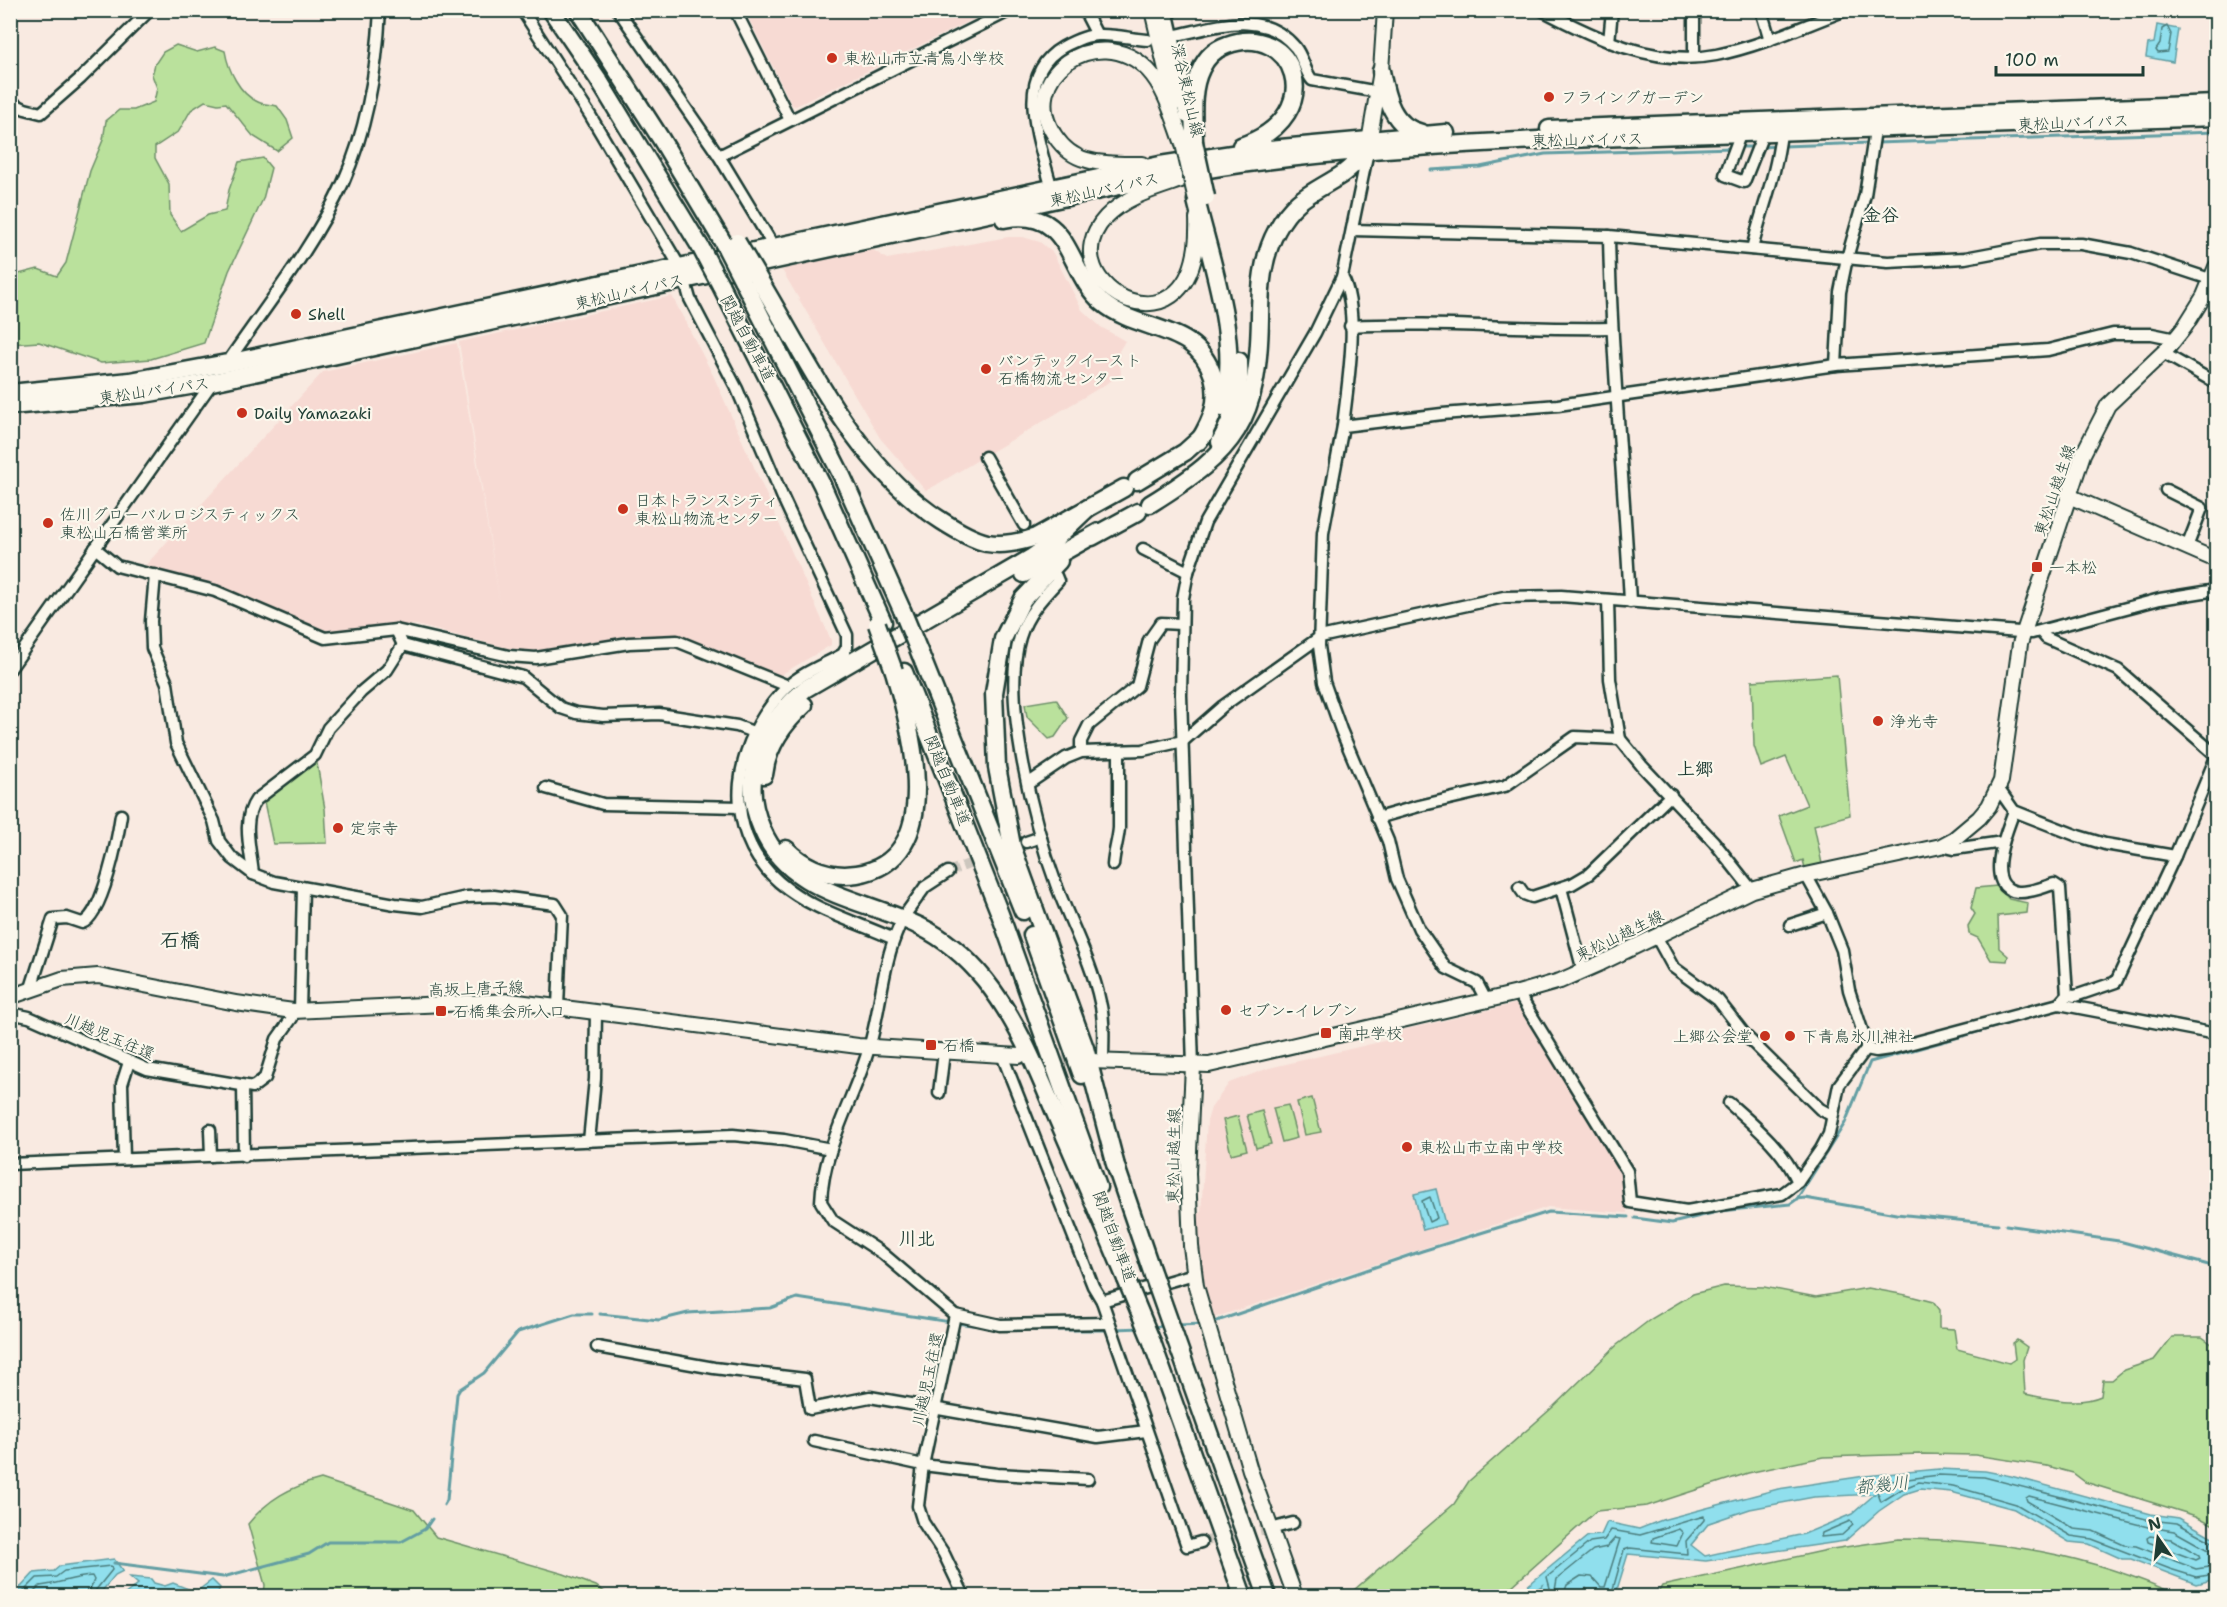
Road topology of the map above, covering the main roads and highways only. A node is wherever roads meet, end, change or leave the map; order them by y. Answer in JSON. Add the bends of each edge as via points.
{"nodes":[{"id":1,"x":551,"y":10,"type":"edge"},
{"id":2,"x":578,"y":10,"type":"edge"},
{"id":3,"x":1152,"y":10,"type":"edge"},
{"id":4,"x":1164,"y":10,"type":"edge"},
{"id":5,"x":1385,"y":10,"type":"edge"},
{"id":6,"x":1382,"y":71,"type":"junction"},
{"id":7,"x":2217,"y":104,"type":"edge"},
{"id":8,"x":2217,"y":117,"type":"edge"},
{"id":9,"x":1430,"y":134,"type":"junction"},
{"id":10,"x":1189,"y":143,"type":"junction"},
{"id":11,"x":1368,"y":144,"type":"junction"},
{"id":12,"x":1209,"y":157,"type":"junction"},
{"id":13,"x":1160,"y":165,"type":"junction"},
{"id":14,"x":1223,"y":166,"type":"junction"},
{"id":15,"x":1201,"y":198,"type":"junction"},
{"id":16,"x":943,"y":223,"type":"junction"},
{"id":17,"x":682,"y":273,"type":"junction"},
{"id":18,"x":2215,"y":276,"type":"edge"},
{"id":19,"x":750,"y":278,"type":"junction"},
{"id":20,"x":10,"y":393,"type":"edge"},
{"id":21,"x":10,"y":406,"type":"edge"},
{"id":22,"x":1199,"y":441,"type":"junction"},
{"id":23,"x":1196,"y":474,"type":"junction"},
{"id":24,"x":2069,"y":496,"type":"junction"},
{"id":25,"x":1088,"y":508,"type":"junction"},
{"id":26,"x":1099,"y":531,"type":"junction"},
{"id":27,"x":2217,"y":560,"type":"edge"},
{"id":28,"x":898,"y":669,"type":"junction"},
{"id":29,"x":10,"y":997,"type":"edge"},
{"id":30,"x":1018,"y":1056,"type":"tunnel mouth"},
{"id":31,"x":1097,"y":1061,"type":"tunnel mouth"},
{"id":32,"x":1193,"y":1066,"type":"junction"},
{"id":33,"x":1117,"y":1170,"type":"junction"},
{"id":34,"x":1128,"y":1279,"type":"junction"},
{"id":35,"x":1243,"y":1596,"type":"edge"},
{"id":36,"x":1268,"y":1596,"type":"edge"},
{"id":37,"x":1294,"y":1596,"type":"edge"}],
"edges":[{"from":1,"to":28,"type":"highway","name":"関越自動車道","bridge":true,"via":[[610,98],[720,284],[785,410]]},
{"from":2,"to":19,"type":"highway","bridge":true},
{"from":3,"to":10,"type":"main road","name":"深谷東松山線"},
{"from":4,"to":10,"type":"highway"},
{"from":5,"to":6,"type":"main road"},
{"from":6,"to":9,"type":"highway","via":[[1385,96],[1395,115],[1407,126]]},
{"from":6,"to":11,"type":"main road"},
{"from":7,"to":9,"type":"highway","name":"東松山バイパス"},
{"from":8,"to":11,"type":"highway","name":"東松山バイパス"},
{"from":9,"to":11,"type":"highway","name":"東松山バイパス"},
{"from":10,"to":12,"type":"highway","via":[[1196,82],[1209,56],[1220,47],[1247,40],[1272,47],[1290,66],[1295,87],[1285,118],[1265,136]]},
{"from":10,"to":13,"type":"main road","via":[[1158,84],[1126,54],[1096,49],[1068,60],[1057,71],[1046,99],[1046,115],[1060,144],[1086,160]]},
{"from":10,"to":15,"type":"highway","bridge":true},
{"from":11,"to":12,"type":"highway","name":"東松山バイパス"},
{"from":11,"to":14,"type":"highway","name":"東松山バイパス"},
{"from":11,"to":23,"type":"highway","via":[[1341,175],[1300,199],[1275,232],[1263,271],[1257,367],[1249,408],[1229,444]]},
{"from":12,"to":13,"type":"highway","name":"東松山バイパス"},
{"from":13,"to":17,"type":"highway","name":"東松山バイパス","via":[[774,247]]},
{"from":14,"to":15,"type":"main road","via":[[1151,190],[1107,216],[1098,228],[1092,254],[1100,280],[1109,290],[1135,303],[1166,299],[1178,291],[1188,279],[1197,251]]},
{"from":14,"to":16,"type":"highway","name":"東松山バイパス"},
{"from":15,"to":22,"type":"highway","via":[[1222,310],[1228,374],[1221,409]]},
{"from":15,"to":23,"type":"highway","via":[[1234,320],[1240,369],[1239,391],[1226,432]]},
{"from":16,"to":17,"type":"highway","name":"東松山バイパス"},
{"from":16,"to":22,"type":"highway","via":[[966,226],[1018,216],[1045,223],[1065,241],[1086,282],[1104,304],[1188,340],[1209,364],[1216,391],[1212,416]]},
{"from":17,"to":20,"type":"highway","name":"東松山バイパス","via":[[130,381]]},
{"from":17,"to":21,"type":"highway","name":"東松山バイパス","via":[[212,382],[144,394]]},
{"from":18,"to":24,"type":"main road","name":"東松山越生線","via":[[2176,339],[2108,405],[2083,454]]},
{"from":19,"to":25,"type":"highway","via":[[869,455],[890,480],[934,516],[974,539],[1006,544],[1036,537]]},
{"from":19,"to":33,"type":"highway","name":"関越自動車道","bridge":true,"via":[[921,656],[1022,908]]},
{"from":22,"to":25,"type":"highway","via":[[1169,463]]},
{"from":23,"to":26,"type":"highway"},
{"from":24,"to":27,"type":"main road"},
{"from":24,"to":32,"type":"main road","name":"東松山越生線","via":[[2023,632],[2005,765],[1998,788],[1979,818],[1954,839],[1941,846],[1752,890],[1583,971],[1518,993]]},
{"from":25,"to":34,"type":"highway","via":[[1030,558],[822,679],[790,702],[758,749],[752,785],[755,810],[764,834],[798,875],[832,893],[921,927],[956,951],[985,980],[1031,1056]]},
{"from":26,"to":28,"type":"highway","via":[[852,673],[792,716],[779,732],[765,766],[764,802],[769,820],[787,850],[815,870],[864,873],[893,857],[909,832],[914,814],[916,765]]},
{"from":26,"to":33,"type":"highway","via":[[1038,581],[1011,618],[998,663],[995,730],[1012,846],[1085,1048]]},
{"from":28,"to":34,"type":"highway","name":"関越自動車道","via":[[1000,914]]},
{"from":29,"to":30,"type":"main road","name":"高坂上唐子線","via":[[62,979],[98,976],[297,1011],[510,1001],[869,1047]]},
{"from":31,"to":32,"type":"main road"},
{"from":32,"to":37,"type":"main road","name":"東松山越生線","via":[[1188,1173],[1195,1280]]},
{"from":33,"to":36,"type":"highway","name":"関越自動車道","bridge":true},
{"from":34,"to":35,"type":"highway","name":"関越自動車道","bridge":true}]}
